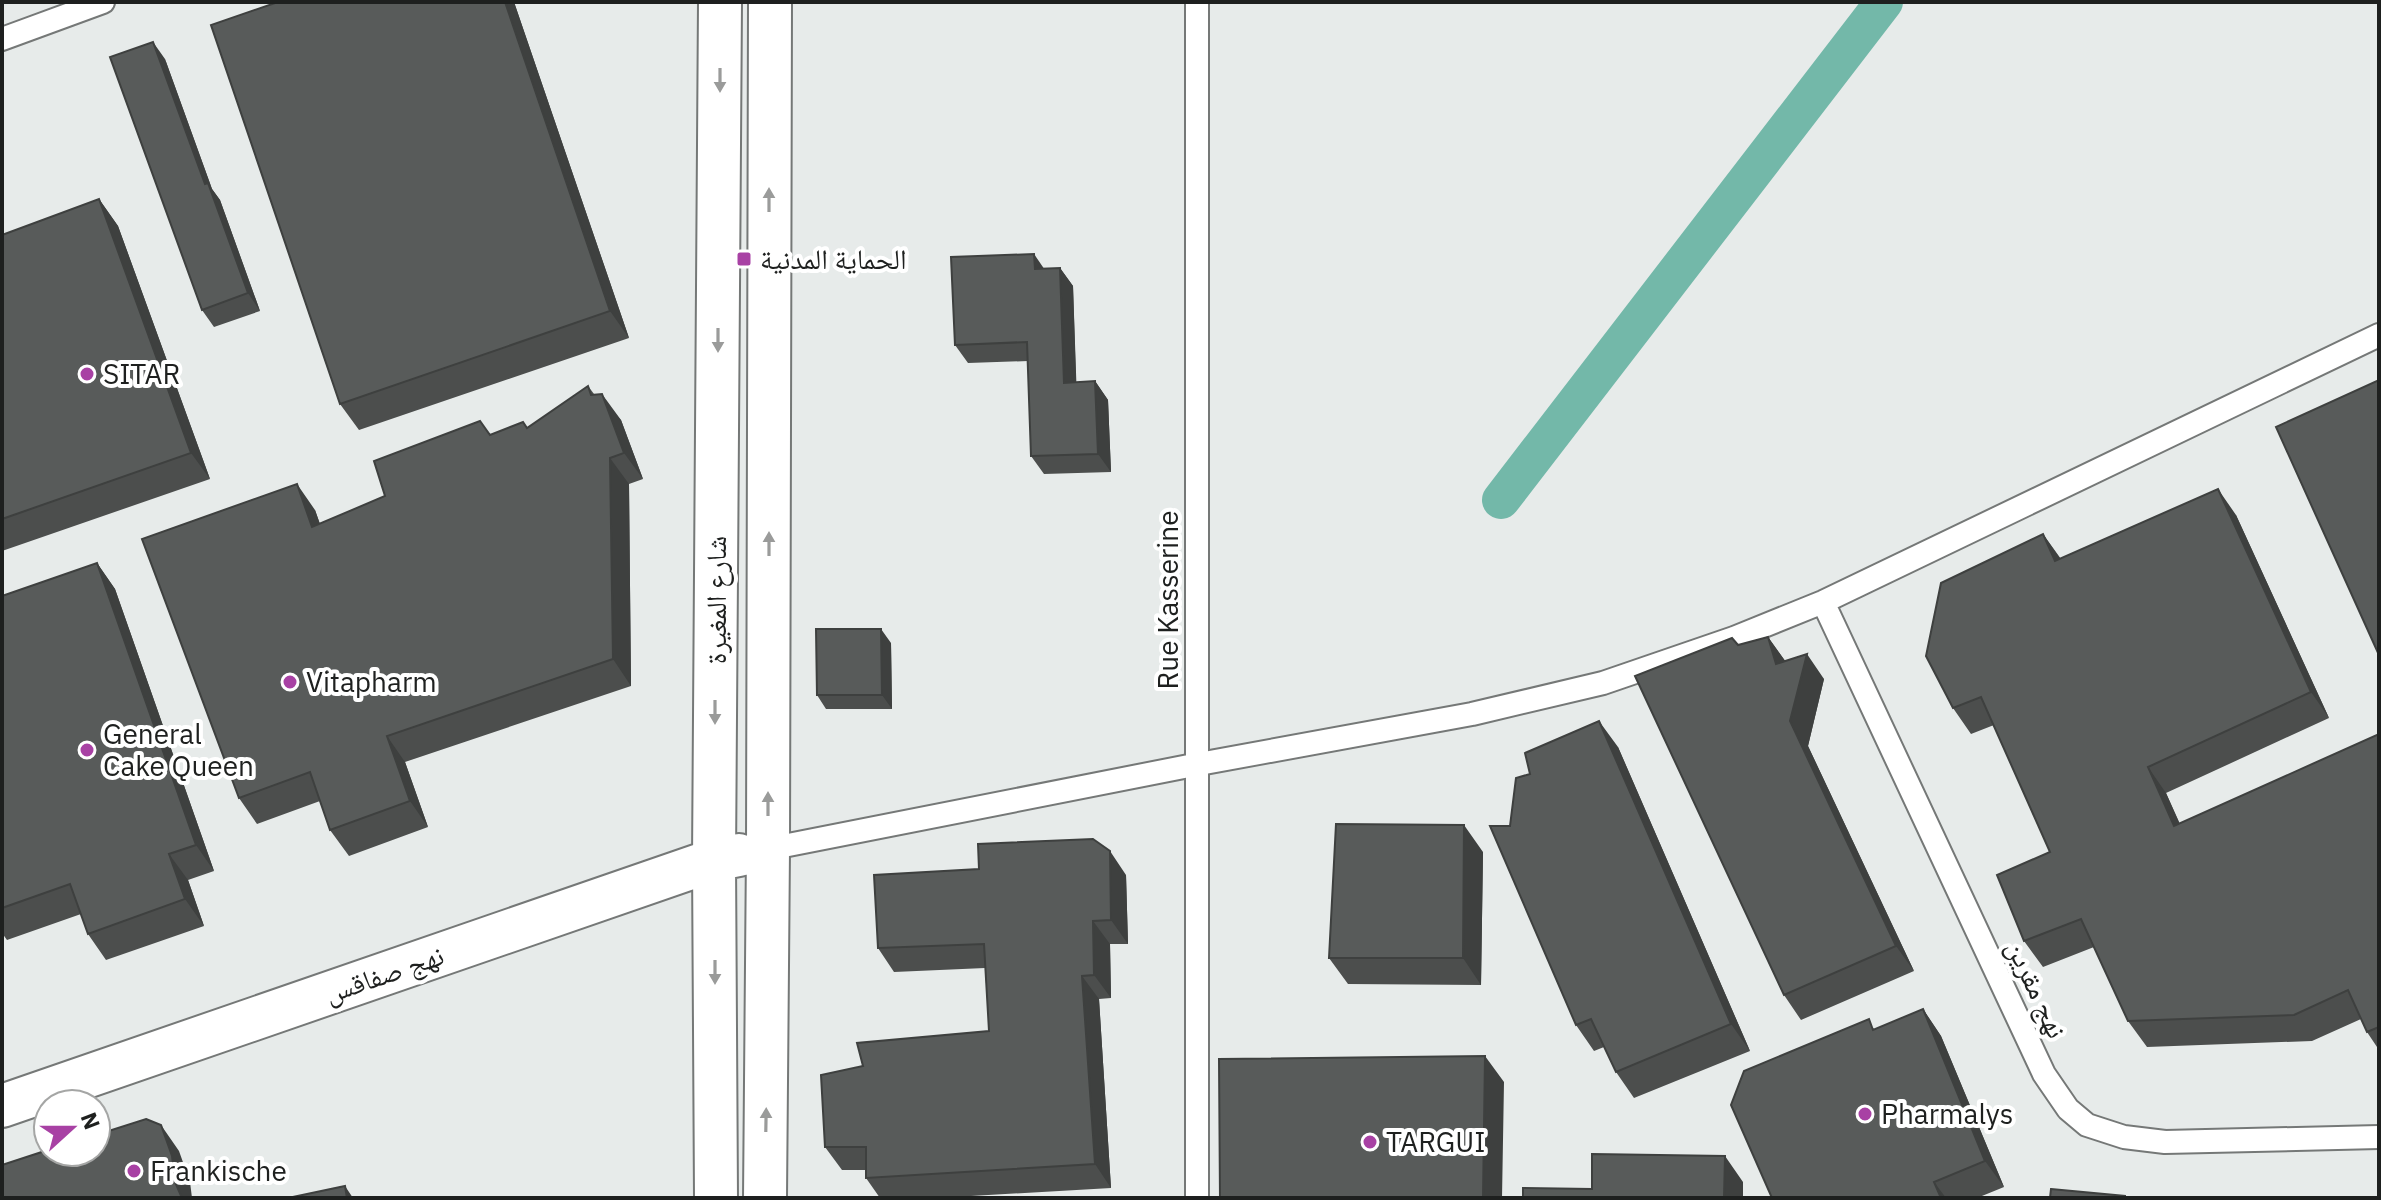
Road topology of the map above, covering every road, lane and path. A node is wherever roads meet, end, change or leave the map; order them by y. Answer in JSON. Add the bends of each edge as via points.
{"nodes":[{"id":1,"x":103,"y":2,"type":"edge"},
{"id":2,"x":720,"y":2,"type":"edge"},
{"id":3,"x":770,"y":2,"type":"edge"},
{"id":4,"x":1197,"y":2,"type":"edge"},
{"id":5,"x":2,"y":39,"type":"edge"},
{"id":6,"x":2379,"y":335,"type":"edge"},
{"id":7,"x":1823,"y":602,"type":"junction"},
{"id":8,"x":1199,"y":764,"type":"junction"},
{"id":9,"x":768,"y":849,"type":"junction"},
{"id":10,"x":714,"y":860,"type":"junction"},
{"id":11,"x":2,"y":1106,"type":"edge"},
{"id":12,"x":2379,"y":1137,"type":"edge"},
{"id":13,"x":716,"y":1198,"type":"edge"},
{"id":14,"x":765,"y":1198,"type":"edge"},
{"id":15,"x":1197,"y":1198,"type":"edge"}],
"edges":[{"from":1,"to":5,"type":"lane"},
{"from":2,"to":10,"type":"street","name":"شارع المغيرة","one_way":true},
{"from":9,"to":3,"type":"street","name":"شارع المغيرة","one_way":true},
{"from":4,"to":8,"type":"lane","name":"Rue Kasserine"},
{"from":6,"to":7,"type":"lane"},
{"from":7,"to":8,"type":"lane","via":[[1603,683],[1472,714]]},
{"from":7,"to":12,"type":"lane","name":"نهج مقرين","via":[[2044,1074],[2068,1109],[2087,1125],[2165,1142]]},
{"from":8,"to":9,"type":"lane"},
{"from":8,"to":15,"type":"lane","name":"Rue Kasserine"},
{"from":9,"to":10,"type":"street","name":"نهج صفاقس"},
{"from":14,"to":9,"type":"street","name":"شارع المغيرة","one_way":true},
{"from":10,"to":11,"type":"street","name":"نهج صفاقس"},
{"from":10,"to":13,"type":"street","name":"شارع المغيرة","one_way":true}]}
